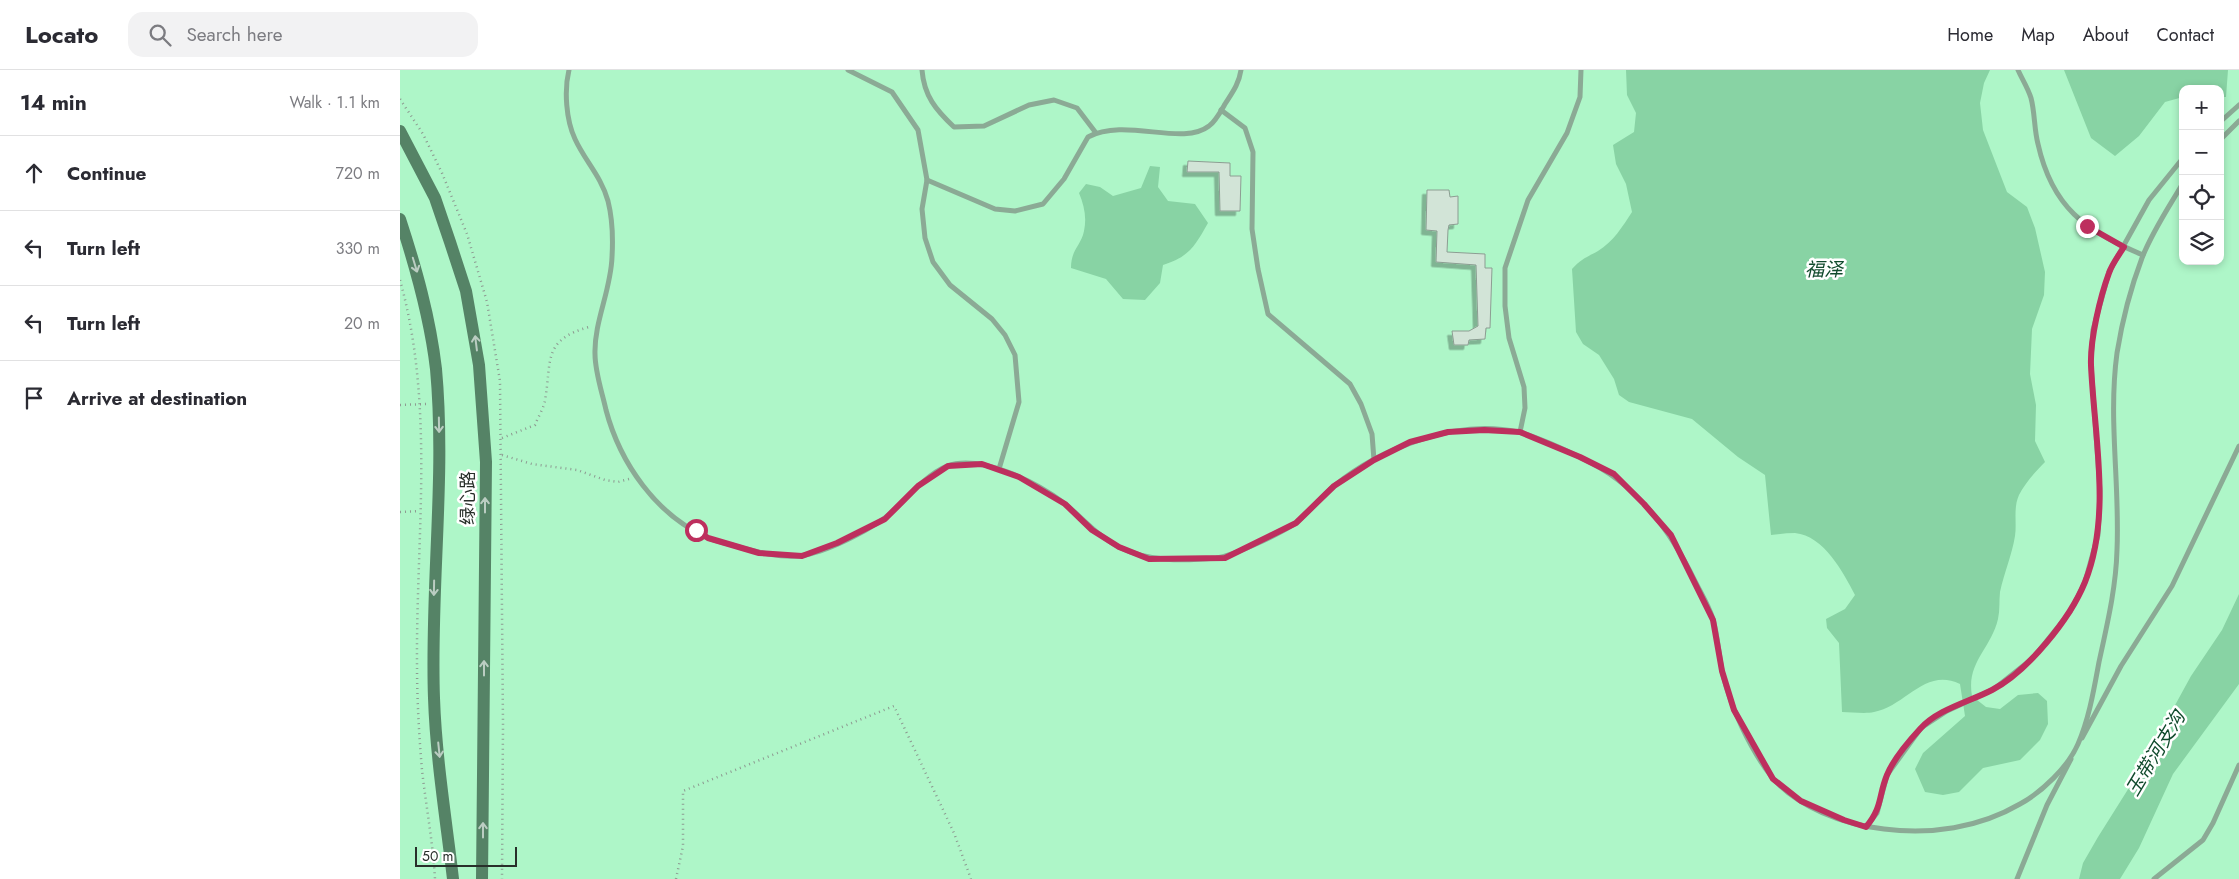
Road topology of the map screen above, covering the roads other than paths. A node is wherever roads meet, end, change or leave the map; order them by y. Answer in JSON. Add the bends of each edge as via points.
{"nodes":[{"id":1,"x":569,"y":70,"type":"edge"},
{"id":2,"x":849,"y":70,"type":"edge"},
{"id":3,"x":922,"y":70,"type":"edge"},
{"id":4,"x":1241,"y":70,"type":"edge"},
{"id":5,"x":1581,"y":70,"type":"edge"},
{"id":6,"x":2018,"y":70,"type":"edge"},
{"id":7,"x":2239,"y":105,"type":"edge"},
{"id":8,"x":1222,"y":110,"type":"junction"},
{"id":9,"x":2224,"y":118,"type":"edge"},
{"id":10,"x":2239,"y":121,"type":"edge"},
{"id":11,"x":400,"y":132,"type":"edge"},
{"id":12,"x":1096,"y":133,"type":"junction"},
{"id":13,"x":2224,"y":136,"type":"edge"},
{"id":14,"x":2179,"y":163,"type":"edge"},
{"id":15,"x":927,"y":180,"type":"junction"},
{"id":16,"x":2179,"y":190,"type":"edge"},
{"id":17,"x":400,"y":219,"type":"edge"},
{"id":18,"x":2124,"y":247,"type":"junction"},
{"id":19,"x":2143,"y":255,"type":"junction"},
{"id":20,"x":1520,"y":432,"type":"junction"},
{"id":21,"x":2239,"y":446,"type":"edge"},
{"id":22,"x":1374,"y":460,"type":"junction"},
{"id":23,"x":999,"y":469,"type":"junction"},
{"id":24,"x":2076,"y":749,"type":"junction"},
{"id":25,"x":2239,"y":765,"type":"edge"},
{"id":26,"x":1866,"y":827,"type":"junction"},
{"id":27,"x":453,"y":879,"type":"edge"},
{"id":28,"x":482,"y":879,"type":"edge"},
{"id":29,"x":2017,"y":879,"type":"edge"},
{"id":30,"x":2154,"y":879,"type":"edge"}],
"edges":[{"from":1,"to":23,"type":"lane","via":[[565,84],[573,136],[595,169],[609,204],[613,260],[595,353],[601,389],[610,426],[624,458],[671,514],[708,538],[759,553],[802,556],[885,519],[918,486],[948,466],[982,464]]},
{"from":2,"to":15,"type":"lane","via":[[892,92],[918,130]]},
{"from":3,"to":12,"type":"lane","via":[[934,109],[954,127],[984,126],[1029,105],[1054,100],[1077,108]]},
{"from":4,"to":8,"type":"lane","via":[[1239,82]]},
{"from":5,"to":20,"type":"lane","via":[[1580,97],[1568,132],[1528,200],[1505,268],[1509,338],[1524,387],[1525,408]]},
{"from":6,"to":18,"type":"lane","via":[[2031,97],[2047,178],[2066,207],[2087,226]]},
{"from":7,"to":9,"type":"lane"},
{"from":8,"to":12,"type":"lane","via":[[1209,127],[1189,133],[1117,128]]},
{"from":8,"to":22,"type":"lane","via":[[1245,128],[1253,152],[1252,229],[1268,314],[1350,384],[1362,404],[1372,434]]},
{"from":10,"to":13,"type":"lane"},
{"from":28,"to":11,"type":"main road","name":"绿心路","one_way":true,"via":[[486,462],[478,365],[466,292],[450,242],[435,198]]},
{"from":12,"to":15,"type":"lane","via":[[1088,137],[1064,178],[1043,204],[1016,211],[988,206]]},
{"from":14,"to":18,"type":"lane","via":[[2149,200]]},
{"from":15,"to":23,"type":"lane","via":[[922,208],[925,238],[933,262],[950,285],[992,319],[1015,355],[1019,402]]},
{"from":16,"to":19,"type":"lane"},
{"from":17,"to":27,"type":"main road","name":"绿心路","one_way":true,"via":[[422,288],[438,403],[434,700]]},
{"from":18,"to":19,"type":"lane"},
{"from":18,"to":26,"type":"lane","via":[[2109,272],[2093,330],[2091,364],[2100,491],[2098,535],[2085,582],[2070,612],[2033,658],[1994,689],[1947,710],[1921,728],[1887,775],[1877,813]]},
{"from":19,"to":24,"type":"lane","via":[[2118,343],[2114,383],[2112,424],[2117,549],[2112,601],[2092,697]]},
{"from":20,"to":22,"type":"lane","via":[[1448,432],[1410,442]]},
{"from":20,"to":26,"type":"lane","via":[[1614,474],[1650,510],[1671,535],[1713,620],[1722,671],[1734,710],[1773,779],[1801,801]]},
{"from":21,"to":24,"type":"lane","via":[[2172,586],[2121,666]]},
{"from":22,"to":23,"type":"lane","via":[[1334,486],[1296,523],[1225,558],[1149,559],[1119,547],[1092,530],[1065,504]]},
{"from":24,"to":26,"type":"lane","via":[[2046,785],[2022,804],[1992,817],[1960,828],[1916,831]]},
{"from":24,"to":29,"type":"lane","via":[[2047,805]]},
{"from":25,"to":30,"type":"lane","via":[[2202,840]]}]}
